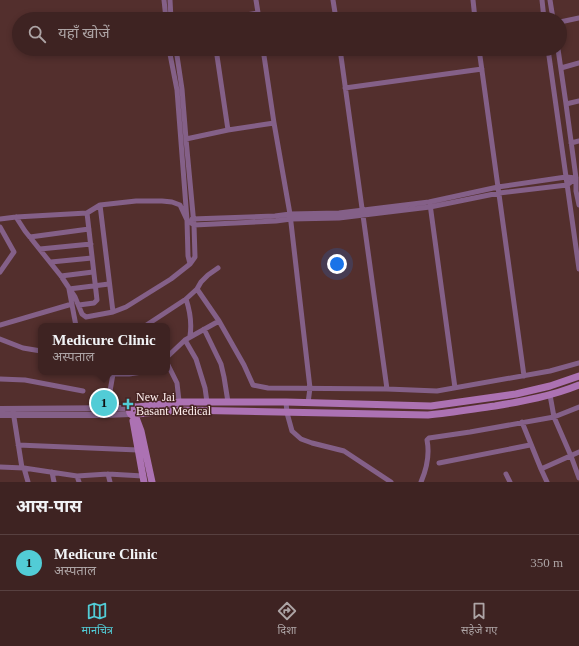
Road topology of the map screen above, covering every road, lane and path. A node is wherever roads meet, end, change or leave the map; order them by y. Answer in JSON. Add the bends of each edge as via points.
{"nodes":[{"id":1,"x":164,"y":0,"type":"edge"},
{"id":2,"x":170,"y":0,"type":"edge"},
{"id":3,"x":256,"y":0,"type":"edge"},
{"id":4,"x":333,"y":0,"type":"edge"},
{"id":5,"x":473,"y":0,"type":"edge"},
{"id":6,"x":542,"y":0,"type":"edge"},
{"id":7,"x":550,"y":0,"type":"edge"},
{"id":8,"x":165,"y":12,"type":"edge"},
{"id":9,"x":171,"y":12,"type":"edge"},
{"id":10,"x":258,"y":12,"type":"edge"},
{"id":11,"x":335,"y":12,"type":"edge"},
{"id":12,"x":474,"y":12,"type":"edge"},
{"id":13,"x":543,"y":12,"type":"edge"},
{"id":14,"x":552,"y":12,"type":"edge"},
{"id":15,"x":579,"y":18,"type":"edge"},
{"id":16,"x":567,"y":21,"type":"edge"},
{"id":17,"x":170,"y":56,"type":"edge"},
{"id":18,"x":177,"y":56,"type":"edge"},
{"id":19,"x":217,"y":56,"type":"edge"},
{"id":20,"x":264,"y":56,"type":"edge"},
{"id":21,"x":341,"y":56,"type":"edge"},
{"id":22,"x":481,"y":56,"type":"edge"},
{"id":23,"x":549,"y":56,"type":"edge"},
{"id":24,"x":559,"y":56,"type":"edge"},
{"id":25,"x":579,"y":64,"type":"edge"},
{"id":26,"x":561,"y":68,"type":"junction"},
{"id":27,"x":482,"y":69,"type":"junction"},
{"id":28,"x":345,"y":88,"type":"junction"},
{"id":29,"x":579,"y":101,"type":"edge"},
{"id":30,"x":566,"y":104,"type":"junction"},
{"id":31,"x":274,"y":123,"type":"junction"},
{"id":32,"x":228,"y":130,"type":"junction"},
{"id":33,"x":186,"y":139,"type":"junction"},
{"id":34,"x":579,"y":141,"type":"edge"},
{"id":35,"x":571,"y":143,"type":"junction"},
{"id":36,"x":566,"y":177,"type":"junction"},
{"id":37,"x":576,"y":178,"type":"junction"},
{"id":38,"x":567,"y":185,"type":"junction"},
{"id":39,"x":498,"y":187,"type":"junction"},
{"id":40,"x":577,"y":190,"type":"edge"},
{"id":41,"x":499,"y":193,"type":"junction"},
{"id":42,"x":100,"y":204,"type":"junction"},
{"id":43,"x":430,"y":204,"type":"junction"},
{"id":44,"x":579,"y":205,"type":"edge"},
{"id":45,"x":363,"y":212,"type":"junction"},
{"id":46,"x":87,"y":213,"type":"junction"},
{"id":47,"x":291,"y":216,"type":"junction"},
{"id":48,"x":16,"y":217,"type":"junction"},
{"id":49,"x":194,"y":218,"type":"junction"},
{"id":50,"x":0,"y":220,"type":"edge"},
{"id":51,"x":187,"y":220,"type":"junction"},
{"id":52,"x":194,"y":225,"type":"junction"},
{"id":53,"x":0,"y":227,"type":"edge"},
{"id":54,"x":89,"y":229,"type":"junction"},
{"id":55,"x":30,"y":237,"type":"junction"},
{"id":56,"x":90,"y":244,"type":"junction"},
{"id":57,"x":40,"y":249,"type":"junction"},
{"id":58,"x":92,"y":258,"type":"junction"},
{"id":59,"x":51,"y":262,"type":"junction"},
{"id":60,"x":190,"y":264,"type":"junction"},
{"id":61,"x":218,"y":268,"type":"dead end"},
{"id":62,"x":579,"y":269,"type":"edge"},
{"id":63,"x":0,"y":272,"type":"edge"},
{"id":64,"x":93,"y":272,"type":"junction"},
{"id":65,"x":61,"y":276,"type":"junction"},
{"id":66,"x":109,"y":284,"type":"junction"},
{"id":67,"x":95,"y":286,"type":"junction"},
{"id":68,"x":70,"y":289,"type":"junction"},
{"id":69,"x":197,"y":289,"type":"junction"},
{"id":70,"x":186,"y":299,"type":"junction"},
{"id":71,"x":72,"y":304,"type":"junction"},
{"id":72,"x":78,"y":305,"type":"junction"},
{"id":73,"x":113,"y":312,"type":"junction"},
{"id":74,"x":218,"y":321,"type":"junction"},
{"id":75,"x":75,"y":323,"type":"edge"},
{"id":76,"x":151,"y":323,"type":"edge"},
{"id":77,"x":0,"y":325,"type":"edge"},
{"id":78,"x":204,"y":329,"type":"junction"},
{"id":79,"x":190,"y":336,"type":"junction"},
{"id":80,"x":0,"y":339,"type":"edge"},
{"id":81,"x":185,"y":340,"type":"junction"},
{"id":82,"x":38,"y":351,"type":"edge"},
{"id":83,"x":170,"y":354,"type":"edge"},
{"id":84,"x":579,"y":363,"type":"edge"},
{"id":85,"x":170,"y":369,"type":"edge"},
{"id":86,"x":113,"y":375,"type":"edge"},
{"id":87,"x":524,"y":376,"type":"junction"},
{"id":88,"x":579,"y":376,"type":"edge"},
{"id":89,"x":0,"y":379,"type":"edge"},
{"id":90,"x":579,"y":385,"type":"edge"},
{"id":91,"x":310,"y":388,"type":"junction"},
{"id":92,"x":454,"y":388,"type":"junction"},
{"id":93,"x":387,"y":389,"type":"junction"},
{"id":94,"x":83,"y":391,"type":"dead end"},
{"id":95,"x":550,"y":395,"type":"junction"},
{"id":96,"x":180,"y":402,"type":"junction"},
{"id":97,"x":207,"y":402,"type":"junction"},
{"id":98,"x":228,"y":402,"type":"junction"},
{"id":99,"x":286,"y":402,"type":"junction"},
{"id":100,"x":308,"y":403,"type":"junction"},
{"id":101,"x":579,"y":407,"type":"edge"},
{"id":102,"x":106,"y":408,"type":"junction"},
{"id":103,"x":0,"y":409,"type":"edge"},
{"id":104,"x":180,"y":410,"type":"junction"},
{"id":105,"x":13,"y":412,"type":"junction"},
{"id":106,"x":134,"y":412,"type":"junction"},
{"id":107,"x":288,"y":413,"type":"junction"},
{"id":108,"x":0,"y":415,"type":"edge"},
{"id":109,"x":554,"y":417,"type":"junction"},
{"id":110,"x":522,"y":422,"type":"junction"},
{"id":111,"x":18,"y":445,"type":"junction"},
{"id":112,"x":530,"y":445,"type":"junction"},
{"id":113,"x":138,"y":450,"type":"junction"},
{"id":114,"x":579,"y":452,"type":"edge"},
{"id":115,"x":571,"y":456,"type":"junction"},
{"id":116,"x":439,"y":463,"type":"dead end"},
{"id":117,"x":0,"y":468,"type":"edge"},
{"id":118,"x":23,"y":468,"type":"junction"},
{"id":119,"x":541,"y":469,"type":"junction"},
{"id":120,"x":52,"y":472,"type":"junction"},
{"id":121,"x":108,"y":474,"type":"junction"},
{"id":122,"x":506,"y":474,"type":"dead end"},
{"id":123,"x":77,"y":476,"type":"junction"},
{"id":124,"x":579,"y":478,"type":"edge"},
{"id":125,"x":144,"y":479,"type":"edge"},
{"id":126,"x":28,"y":482,"type":"edge"},
{"id":127,"x":54,"y":482,"type":"edge"},
{"id":128,"x":79,"y":482,"type":"edge"},
{"id":129,"x":110,"y":482,"type":"edge"},
{"id":130,"x":152,"y":482,"type":"edge"},
{"id":131,"x":391,"y":482,"type":"edge"},
{"id":132,"x":421,"y":482,"type":"edge"},
{"id":133,"x":510,"y":482,"type":"edge"},
{"id":134,"x":547,"y":482,"type":"edge"}],
"edges":[{"from":1,"to":8,"type":"street"},
{"from":2,"to":9,"type":"street"},
{"from":3,"to":10,"type":"street"},
{"from":4,"to":11,"type":"street"},
{"from":5,"to":12,"type":"street"},
{"from":6,"to":13,"type":"street"},
{"from":7,"to":14,"type":"street"},
{"from":15,"to":16,"type":"street"},
{"from":17,"to":51,"type":"street","via":[[177,90]]},
{"from":18,"to":33,"type":"street"},
{"from":19,"to":32,"type":"street"},
{"from":20,"to":31,"type":"street"},
{"from":21,"to":28,"type":"street"},
{"from":22,"to":27,"type":"street"},
{"from":23,"to":36,"type":"street"},
{"from":24,"to":26,"type":"street"},
{"from":25,"to":26,"type":"street"},
{"from":26,"to":30,"type":"street"},
{"from":27,"to":28,"type":"street"},
{"from":27,"to":39,"type":"street"},
{"from":28,"to":45,"type":"street"},
{"from":29,"to":30,"type":"street"},
{"from":30,"to":35,"type":"street"},
{"from":31,"to":32,"type":"street"},
{"from":31,"to":47,"type":"street"},
{"from":32,"to":33,"type":"street"},
{"from":33,"to":49,"type":"street"},
{"from":34,"to":35,"type":"street"},
{"from":35,"to":37,"type":"street"},
{"from":36,"to":37,"type":"street"},
{"from":36,"to":38,"type":"street"},
{"from":36,"to":39,"type":"street"},
{"from":37,"to":38,"type":"street"},
{"from":37,"to":40,"type":"street"},
{"from":38,"to":41,"type":"street"},
{"from":38,"to":62,"type":"street"},
{"from":39,"to":41,"type":"street"},
{"from":39,"to":43,"type":"street"},
{"from":40,"to":44,"type":"street"},
{"from":41,"to":43,"type":"street"},
{"from":41,"to":87,"type":"street"},
{"from":42,"to":46,"type":"street"},
{"from":42,"to":51,"type":"street","via":[[172,202],[180,205]]},
{"from":42,"to":66,"type":"street"},
{"from":43,"to":45,"type":"street"},
{"from":43,"to":92,"type":"street"},
{"from":45,"to":47,"type":"street"},
{"from":45,"to":93,"type":"street"},
{"from":46,"to":48,"type":"street"},
{"from":46,"to":54,"type":"street"},
{"from":47,"to":49,"type":"street"},
{"from":47,"to":52,"type":"street","via":[[276,221]]},
{"from":47,"to":91,"type":"street"},
{"from":48,"to":50,"type":"street"},
{"from":48,"to":55,"type":"street"},
{"from":49,"to":51,"type":"street"},
{"from":49,"to":52,"type":"street"},
{"from":51,"to":52,"type":"street"},
{"from":51,"to":60,"type":"street"},
{"from":52,"to":60,"type":"street","via":[[195,257]]},
{"from":53,"to":63,"type":"street","via":[[14,252]]},
{"from":54,"to":55,"type":"street"},
{"from":54,"to":56,"type":"street"},
{"from":55,"to":57,"type":"street"},
{"from":56,"to":57,"type":"street"},
{"from":56,"to":58,"type":"street"},
{"from":57,"to":59,"type":"street"},
{"from":58,"to":59,"type":"street"},
{"from":58,"to":64,"type":"street"},
{"from":59,"to":65,"type":"street"},
{"from":60,"to":73,"type":"street","via":[[126,307]]},
{"from":61,"to":69,"type":"street","via":[[201,282]]},
{"from":64,"to":65,"type":"street"},
{"from":64,"to":67,"type":"street"},
{"from":65,"to":68,"type":"street"},
{"from":66,"to":67,"type":"street"},
{"from":66,"to":73,"type":"street"},
{"from":67,"to":68,"type":"street"},
{"from":67,"to":72,"type":"street","via":[[97,300],[94,303]]},
{"from":68,"to":71,"type":"street"},
{"from":68,"to":72,"type":"street"},
{"from":69,"to":70,"type":"street"},
{"from":69,"to":74,"type":"street"},
{"from":70,"to":76,"type":"street"},
{"from":70,"to":79,"type":"street","via":[[190,313]]},
{"from":71,"to":75,"type":"street"},
{"from":71,"to":77,"type":"street"},
{"from":72,"to":73,"type":"street","via":[[86,317]]},
{"from":74,"to":78,"type":"street"},
{"from":74,"to":91,"type":"street","via":[[253,385],[268,388]]},
{"from":78,"to":79,"type":"street"},
{"from":78,"to":98,"type":"street","via":[[221,364]]},
{"from":79,"to":81,"type":"street"},
{"from":80,"to":82,"type":"street"},
{"from":81,"to":83,"type":"street"},
{"from":81,"to":97,"type":"street","via":[[196,359]]},
{"from":84,"to":87,"type":"street"},
{"from":85,"to":96,"type":"street","via":[[177,383]]},
{"from":86,"to":102,"type":"street"},
{"from":87,"to":92,"type":"street"},
{"from":88,"to":100,"type":"main road","via":[[516,394],[431,406]]},
{"from":89,"to":94,"type":"street","via":[[24,380]]},
{"from":90,"to":95,"type":"main road"},
{"from":91,"to":93,"type":"street"},
{"from":91,"to":100,"type":"street"},
{"from":92,"to":93,"type":"street","via":[[437,391]]},
{"from":95,"to":107,"type":"main road","via":[[465,411],[428,415]]},
{"from":95,"to":109,"type":"street"},
{"from":96,"to":97,"type":"main road"},
{"from":96,"to":104,"type":"street"},
{"from":96,"to":106,"type":"main road"},
{"from":97,"to":98,"type":"main road"},
{"from":98,"to":99,"type":"main road"},
{"from":99,"to":100,"type":"main road"},
{"from":99,"to":107,"type":"street"},
{"from":101,"to":109,"type":"street"},
{"from":102,"to":105,"type":"street"},
{"from":102,"to":106,"type":"street"},
{"from":103,"to":105,"type":"street"},
{"from":104,"to":106,"type":"main road"},
{"from":104,"to":107,"type":"main road"},
{"from":105,"to":106,"type":"street","via":[[105,415]]},
{"from":105,"to":108,"type":"street"},
{"from":105,"to":111,"type":"street"},
{"from":106,"to":113,"type":"main road"},
{"from":106,"to":130,"type":"main road"},
{"from":107,"to":131,"type":"street","via":[[292,431],[301,439],[344,451]]},
{"from":109,"to":110,"type":"street"},
{"from":109,"to":115,"type":"street"},
{"from":110,"to":112,"type":"street"},
{"from":110,"to":132,"type":"street","via":[[429,438],[428,459]]},
{"from":111,"to":113,"type":"street"},
{"from":111,"to":118,"type":"street"},
{"from":112,"to":116,"type":"street"},
{"from":112,"to":119,"type":"street"},
{"from":113,"to":125,"type":"main road"},
{"from":114,"to":115,"type":"street"},
{"from":115,"to":119,"type":"street"},
{"from":115,"to":124,"type":"street"},
{"from":117,"to":118,"type":"street"},
{"from":118,"to":120,"type":"street"},
{"from":118,"to":126,"type":"street"},
{"from":119,"to":134,"type":"street"},
{"from":120,"to":123,"type":"street"},
{"from":120,"to":127,"type":"street"},
{"from":121,"to":123,"type":"street"},
{"from":121,"to":125,"type":"street"},
{"from":121,"to":129,"type":"street"},
{"from":122,"to":133,"type":"street"},
{"from":123,"to":128,"type":"street"}]}
